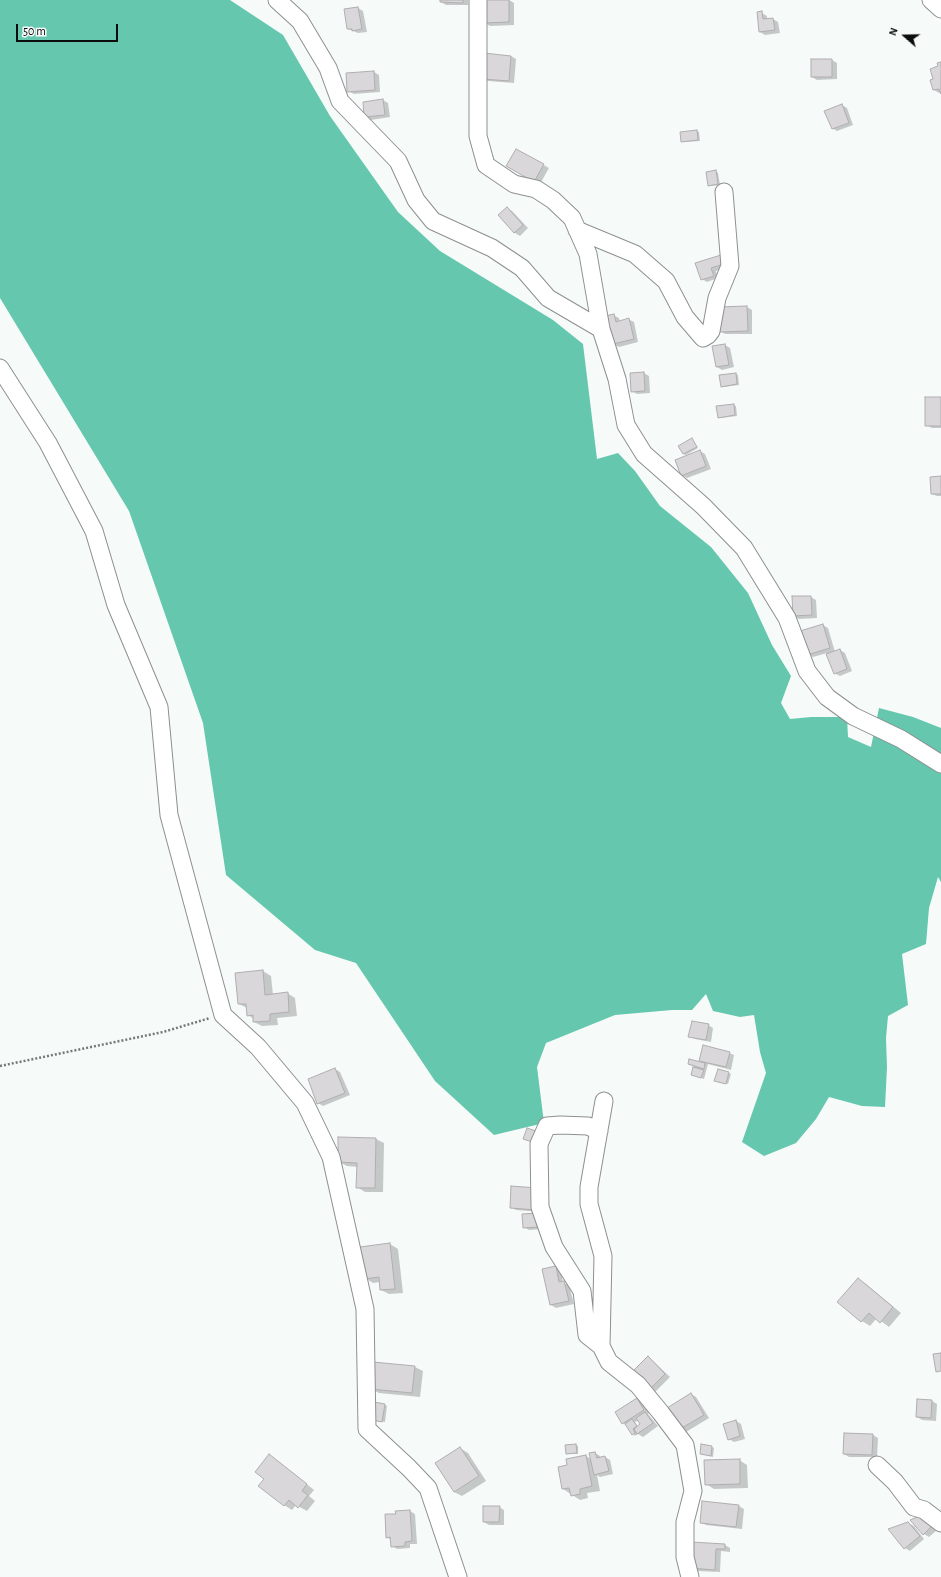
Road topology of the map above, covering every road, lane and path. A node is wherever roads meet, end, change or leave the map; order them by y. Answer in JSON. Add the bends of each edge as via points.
{"nodes":[{"id":1,"x":277,"y":0,"type":"edge"},
{"id":2,"x":478,"y":0,"type":"edge"},
{"id":3,"x":931,"y":0,"type":"edge"},
{"id":4,"x":941,"y":9,"type":"edge"},
{"id":5,"x":724,"y":192,"type":"dead end"},
{"id":6,"x":577,"y":230,"type":"junction"},
{"id":7,"x":601,"y":329,"type":"junction"},
{"id":8,"x":0,"y":368,"type":"edge"},
{"id":9,"x":941,"y":764,"type":"edge"},
{"id":10,"x":223,"y":1014,"type":"junction"},
{"id":11,"x":0,"y":1066,"type":"edge"},
{"id":12,"x":604,"y":1101,"type":"dead end"},
{"id":13,"x":599,"y":1131,"type":"junction"},
{"id":14,"x":601,"y":1346,"type":"junction"},
{"id":15,"x":877,"y":1465,"type":"dead end"},
{"id":16,"x":941,"y":1522,"type":"edge"},
{"id":17,"x":458,"y":1577,"type":"edge"},
{"id":18,"x":690,"y":1577,"type":"edge"}],
"edges":[{"from":1,"to":7,"type":"street","via":[[300,21],[328,68],[340,101],[398,161],[416,200],[433,221],[492,248],[522,268],[548,298]]},
{"from":2,"to":6,"type":"street","via":[[478,136],[486,164],[514,184],[536,190],[553,200],[572,218]]},
{"from":3,"to":4,"type":"street"},
{"from":5,"to":6,"type":"street","via":[[730,266],[717,298],[711,331],[703,338],[686,317],[666,282],[635,254]]},
{"from":6,"to":7,"type":"street","via":[[588,254]]},
{"from":7,"to":9,"type":"street","via":[[617,379],[626,425],[644,454],[703,506],[744,548],[787,618],[807,671],[826,697],[853,716],[901,739]]},
{"from":8,"to":10,"type":"street","via":[[48,443],[94,531],[116,605],[159,708],[169,815]]},
{"from":10,"to":11,"type":"path","via":[[163,1032]]},
{"from":10,"to":17,"type":"street","via":[[258,1047],[305,1103],[331,1157],[365,1309],[366,1429],[428,1488]]},
{"from":12,"to":13,"type":"street"},
{"from":13,"to":14,"type":"street","via":[[589,1186],[589,1204],[603,1256]]},
{"from":13,"to":14,"type":"street","via":[[588,1126],[547,1126],[539,1144],[540,1208],[554,1246],[582,1291],[587,1335]]},
{"from":14,"to":18,"type":"street","via":[[609,1362],[638,1386],[684,1445],[693,1491],[685,1522],[685,1557]]},
{"from":15,"to":16,"type":"street","via":[[895,1482],[914,1507],[924,1510]]}]}
